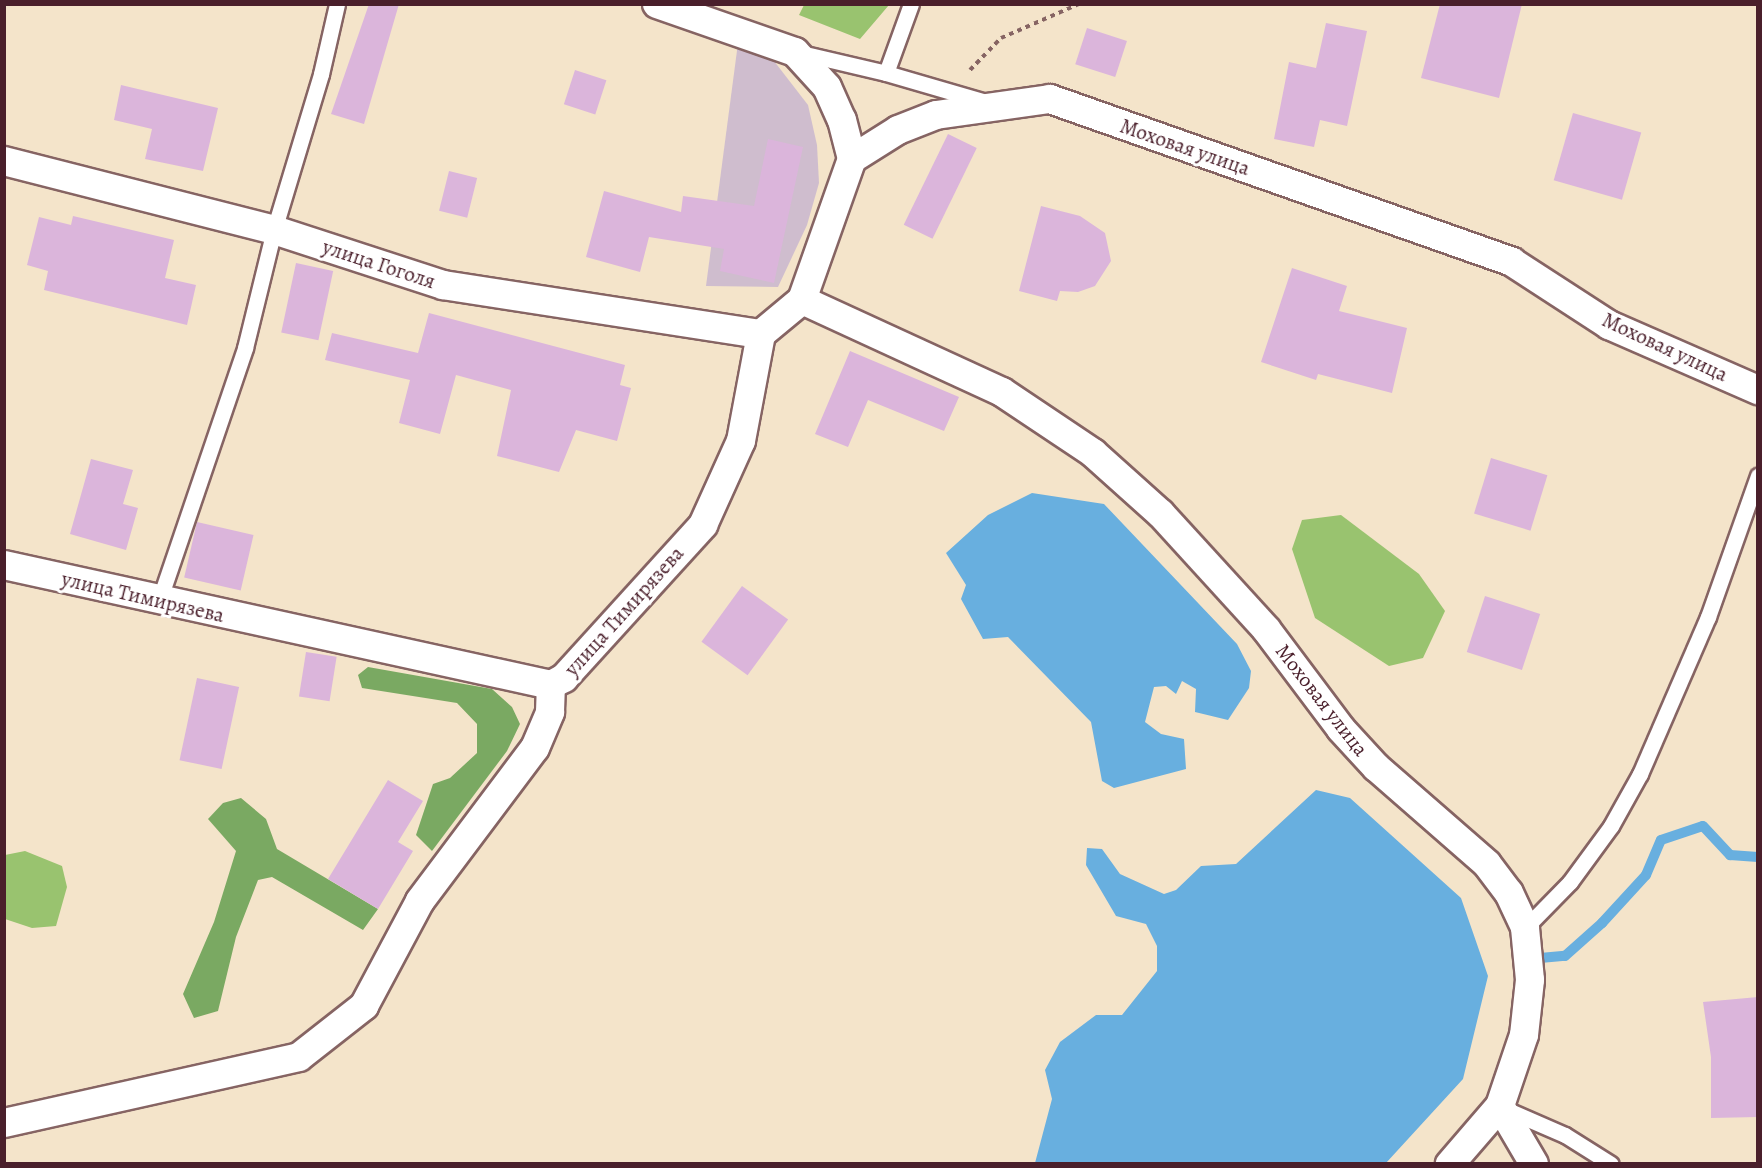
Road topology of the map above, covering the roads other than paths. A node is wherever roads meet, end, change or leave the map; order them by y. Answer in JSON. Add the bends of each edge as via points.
{"nodes":[{"id":1,"x":337,"y":4,"type":"edge"},
{"id":2,"x":657,"y":4,"type":"edge"},
{"id":3,"x":911,"y":4,"type":"edge"},
{"id":4,"x":795,"y":52,"type":"junction"},
{"id":5,"x":886,"y":73,"type":"junction"},
{"id":6,"x":993,"y":105,"type":"junction"},
{"id":7,"x":852,"y":159,"type":"junction"},
{"id":8,"x":4,"y":161,"type":"edge"},
{"id":9,"x":274,"y":230,"type":"junction"},
{"id":10,"x":802,"y":300,"type":"junction"},
{"id":11,"x":761,"y":334,"type":"junction"},
{"id":12,"x":1758,"y":390,"type":"edge"},
{"id":13,"x":1758,"y":476,"type":"edge"},
{"id":14,"x":4,"y":565,"type":"edge"},
{"id":15,"x":159,"y":601,"type":"junction"},
{"id":16,"x":552,"y":685,"type":"junction"},
{"id":17,"x":1525,"y":928,"type":"junction"},
{"id":18,"x":1500,"y":1106,"type":"junction"},
{"id":19,"x":4,"y":1123,"type":"edge"},
{"id":20,"x":1450,"y":1164,"type":"edge"},
{"id":21,"x":1534,"y":1164,"type":"edge"},
{"id":22,"x":1611,"y":1164,"type":"edge"}],
"edges":[{"from":1,"to":9,"type":"lane","via":[[321,74]]},
{"from":2,"to":4,"type":"street"},
{"from":3,"to":5,"type":"lane"},
{"from":4,"to":5,"type":"lane"},
{"from":4,"to":7,"type":"street","via":[[827,87],[842,120]]},
{"from":5,"to":6,"type":"lane"},
{"from":6,"to":7,"type":"street","name":"Моховая улица","via":[[936,115],[898,130]]},
{"from":6,"to":12,"type":"street","name":"Моховая улица","via":[[1050,99],[1512,262],[1609,325]]},
{"from":7,"to":10,"type":"street"},
{"from":8,"to":9,"type":"street","name":"улица Гоголя"},
{"from":9,"to":11,"type":"street","name":"улица Гоголя","via":[[443,285]]},
{"from":9,"to":15,"type":"lane","via":[[244,348]]},
{"from":10,"to":11,"type":"street"},
{"from":10,"to":17,"type":"street","name":"Моховая улица","via":[[903,343],[1002,392],[1093,453],[1161,514],[1266,629],[1341,729],[1376,767],[1487,864],[1509,893]]},
{"from":11,"to":16,"type":"street","name":"улица Тимирязева","via":[[741,441],[703,525],[564,678]]},
{"from":13,"to":17,"type":"lane","via":[[1708,617],[1640,774],[1611,826],[1577,873]]},
{"from":14,"to":15,"type":"street","name":"улица Тимирязева"},
{"from":15,"to":16,"type":"street","name":"улица Тимирязева"},
{"from":16,"to":19,"type":"street","via":[[550,712],[535,748],[420,901],[364,1006],[299,1057]]},
{"from":17,"to":18,"type":"street","name":"Моховая улица","via":[[1530,980],[1524,1035]]},
{"from":18,"to":20,"type":"street"},
{"from":18,"to":21,"type":"street"},
{"from":18,"to":22,"type":"lane","via":[[1566,1136]]}]}
